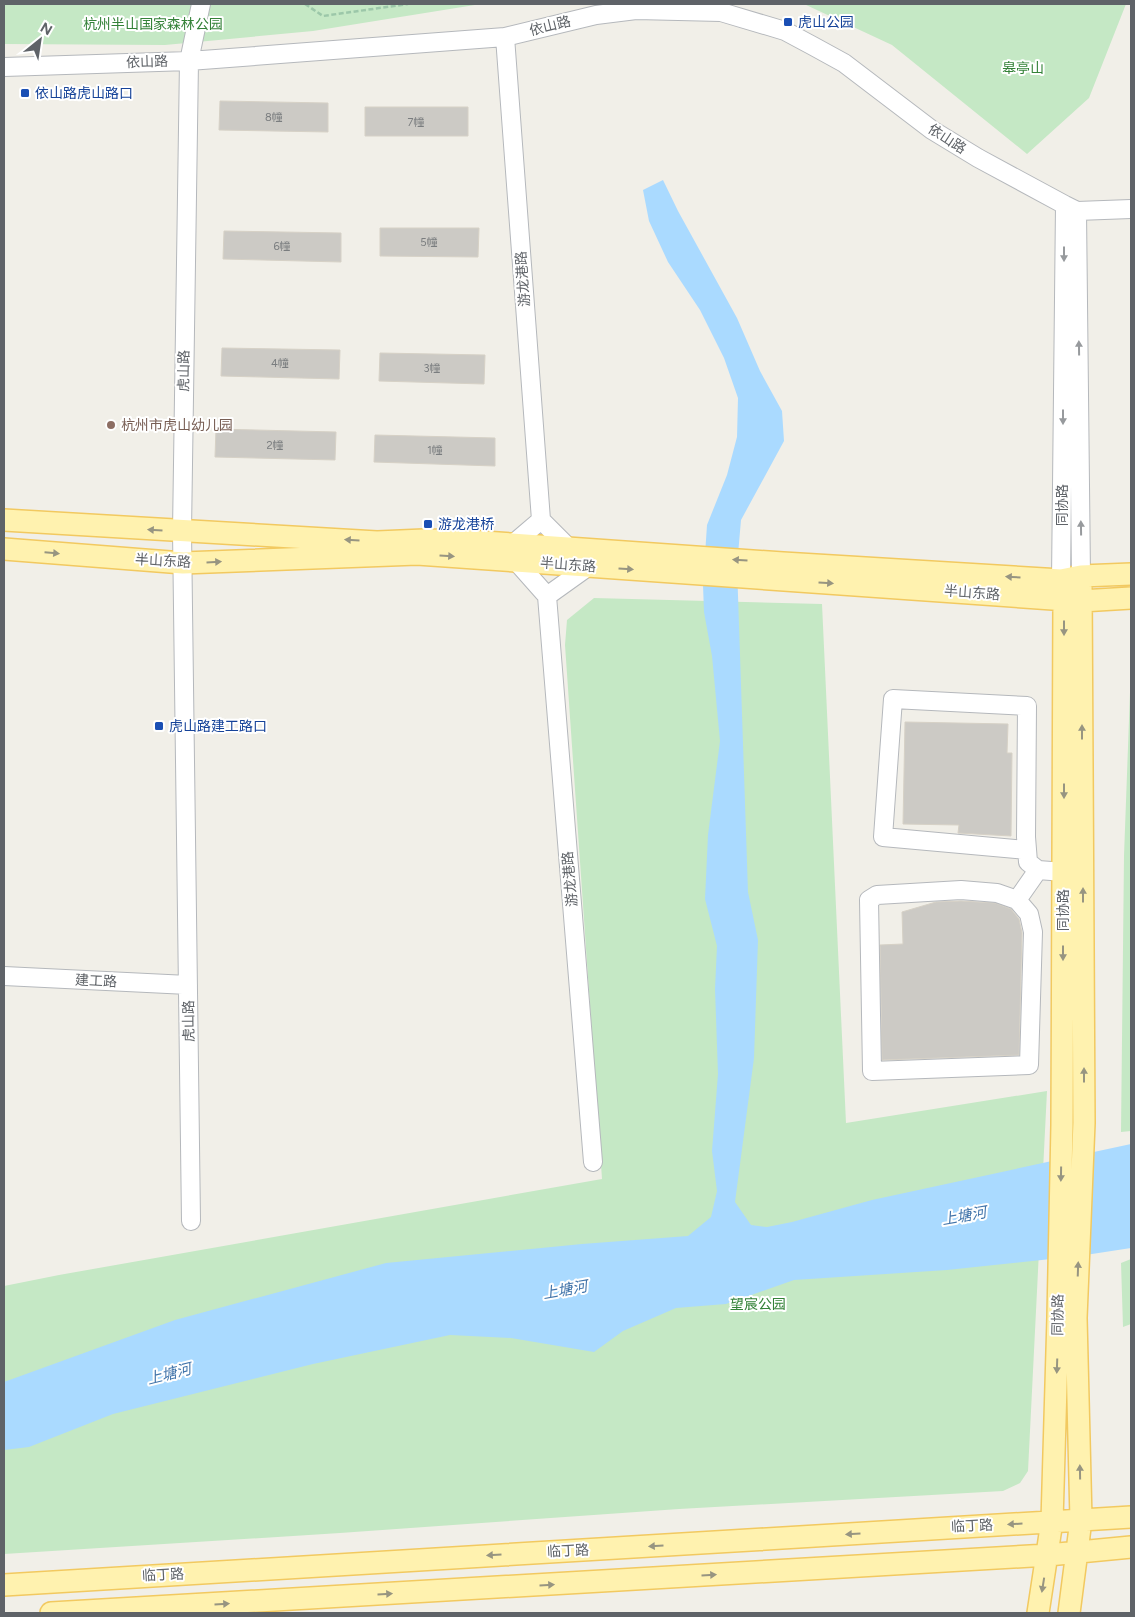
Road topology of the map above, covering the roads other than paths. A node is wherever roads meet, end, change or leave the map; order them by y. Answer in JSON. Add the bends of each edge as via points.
{"nodes":[{"id":1,"x":202,"y":4,"type":"edge"},
{"id":2,"x":505,"y":37,"type":"junction"},
{"id":3,"x":189,"y":61,"type":"junction"},
{"id":4,"x":4,"y":67,"type":"edge"},
{"id":5,"x":1071,"y":208,"type":"junction"},
{"id":6,"x":1131,"y":210,"type":"edge"},
{"id":7,"x":4,"y":520,"type":"edge"},
{"id":8,"x":541,"y":520,"type":"junction"},
{"id":9,"x":182,"y":531,"type":"junction"},
{"id":10,"x":569,"y":548,"type":"junction"},
{"id":11,"x":4,"y":549,"type":"edge"},
{"id":12,"x":514,"y":553,"type":"junction"},
{"id":13,"x":183,"y":564,"type":"junction"},
{"id":14,"x":590,"y":566,"type":"junction"},
{"id":15,"x":698,"y":566,"type":"junction"},
{"id":16,"x":1131,"y":574,"type":"edge"},
{"id":17,"x":1072,"y":589,"type":"junction"},
{"id":18,"x":547,"y":596,"type":"junction"},
{"id":19,"x":1131,"y":598,"type":"edge"},
{"id":20,"x":1027,"y":850,"type":"junction"},
{"id":21,"x":1038,"y":870,"type":"junction"},
{"id":22,"x":1064,"y":872,"type":"junction"},
{"id":23,"x":1017,"y":900,"type":"junction"},
{"id":24,"x":4,"y":976,"type":"edge"},
{"id":25,"x":188,"y":985,"type":"junction"},
{"id":26,"x":593,"y":1162,"type":"dead end"},
{"id":27,"x":191,"y":1221,"type":"dead end"},
{"id":28,"x":1067,"y":1318,"type":"junction"},
{"id":29,"x":1131,"y":1517,"type":"edge"},
{"id":30,"x":1081,"y":1520,"type":"junction"},
{"id":31,"x":1052,"y":1521,"type":"junction"},
{"id":32,"x":1131,"y":1547,"type":"edge"},
{"id":33,"x":1078,"y":1551,"type":"junction"},
{"id":34,"x":1048,"y":1555,"type":"junction"},
{"id":35,"x":4,"y":1585,"type":"edge"},
{"id":36,"x":51,"y":1613,"type":"edge"},
{"id":37,"x":1038,"y":1613,"type":"edge"},
{"id":38,"x":1069,"y":1613,"type":"edge"}],
"edges":[{"from":1,"to":3,"type":"street","name":"虎山路"},
{"from":2,"to":3,"type":"street","name":"依山路"},
{"from":2,"to":5,"type":"street","name":"依山路","via":[[596,14],[636,10],[721,12],[785,31],[844,63],[932,130]]},
{"from":2,"to":8,"type":"street","name":"游龙港路"},
{"from":3,"to":4,"type":"street","name":"依山路"},
{"from":3,"to":9,"type":"street","name":"虎山路"},
{"from":5,"to":6,"type":"street","name":"依山路"},
{"from":5,"to":17,"type":"street","name":"同协路"},
{"from":9,"to":7,"type":"main road","name":"半山东路","one_way":true},
{"from":8,"to":10,"type":"street"},
{"from":8,"to":12,"type":"street"},
{"from":12,"to":9,"type":"main road","name":"半山东路","one_way":true,"via":[[433,540],[378,542]]},
{"from":9,"to":13,"type":"street","name":"虎山路"},
{"from":10,"to":12,"type":"main road","name":"半山东路"},
{"from":10,"to":15,"type":"main road","name":"半山东路"},
{"from":11,"to":13,"type":"main road","name":"半山东路","one_way":true},
{"from":13,"to":12,"type":"main road","name":"半山东路","one_way":true},
{"from":12,"to":14,"type":"main road","name":"半山东路"},
{"from":12,"to":18,"type":"street"},
{"from":13,"to":25,"type":"street","name":"虎山路"},
{"from":14,"to":15,"type":"main road","name":"半山东路","one_way":true},
{"from":14,"to":18,"type":"street"},
{"from":15,"to":17,"type":"main road","name":"半山东路"},
{"from":16,"to":17,"type":"main road","name":"半山东路"},
{"from":17,"to":19,"type":"main road","name":"半山东路"},
{"from":17,"to":22,"type":"main road","name":"同协路","one_way":true},
{"from":28,"to":17,"type":"main road","name":"同协路","one_way":true,"via":[[1084,1123]]},
{"from":18,"to":26,"type":"street","name":"游龙港路"},
{"from":20,"to":20,"type":"street","via":[[883,837],[893,699],[1027,706]]},
{"from":20,"to":21,"type":"street","via":[[1028,862]]},
{"from":21,"to":22,"type":"street"},
{"from":21,"to":23,"type":"street"},
{"from":22,"to":28,"type":"main road","name":"同协路","one_way":true,"via":[[1062,1125]]},
{"from":23,"to":23,"type":"street","via":[[1029,914],[1032,932],[1030,1065],[872,1071],[869,900],[877,895],[961,890],[997,893]]},
{"from":24,"to":25,"type":"street","name":"建工路"},
{"from":25,"to":27,"type":"street","name":"虎山路"},
{"from":30,"to":28,"type":"main road","name":"同协路","one_way":true},
{"from":28,"to":31,"type":"main road","name":"同协路","one_way":true},
{"from":29,"to":30,"type":"main road","name":"临丁路"},
{"from":30,"to":31,"type":"main road","name":"临丁路"},
{"from":30,"to":33,"type":"main road","name":"同协路"},
{"from":31,"to":34,"type":"main road","name":"同协路"},
{"from":31,"to":35,"type":"main road","name":"临丁路","one_way":true},
{"from":32,"to":33,"type":"main road"},
{"from":33,"to":34,"type":"main road"},
{"from":33,"to":38,"type":"main road","name":"同协路"},
{"from":36,"to":34,"type":"main road","one_way":true},
{"from":34,"to":37,"type":"main road","name":"同协路","one_way":true}]}
